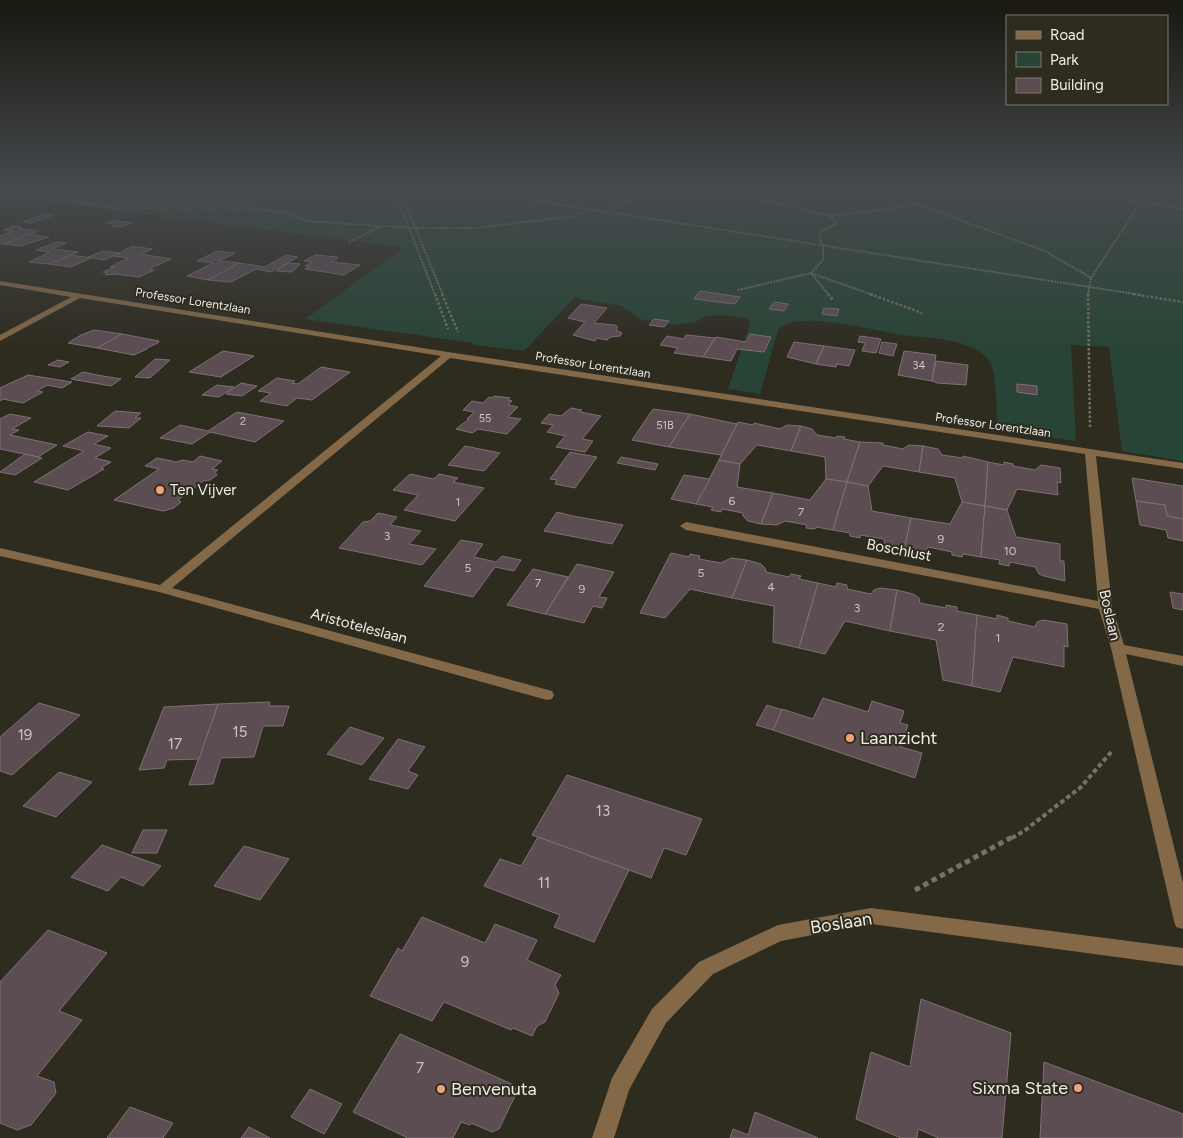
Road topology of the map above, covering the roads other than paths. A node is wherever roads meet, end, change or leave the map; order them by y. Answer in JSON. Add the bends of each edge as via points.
{"nodes":[{"id":1,"x":0,"y":283,"type":"edge"},
{"id":2,"x":78,"y":296,"type":"junction"},
{"id":3,"x":0,"y":338,"type":"edge"},
{"id":4,"x":448,"y":356,"type":"junction"},
{"id":5,"x":1090,"y":452,"type":"junction"},
{"id":6,"x":1183,"y":466,"type":"edge"},
{"id":7,"x":686,"y":526,"type":"dead end"},
{"id":8,"x":0,"y":552,"type":"edge"},
{"id":9,"x":162,"y":589,"type":"junction"},
{"id":10,"x":1105,"y":606,"type":"junction"},
{"id":11,"x":1118,"y":648,"type":"junction"},
{"id":12,"x":1183,"y":661,"type":"edge"},
{"id":13,"x":548,"y":695,"type":"dead end"},
{"id":14,"x":1183,"y":921,"type":"edge"},
{"id":15,"x":1183,"y":957,"type":"edge"},
{"id":16,"x":604,"y":1138,"type":"edge"}],
"edges":[{"from":1,"to":2,"type":"street","name":"Professor Lorentzlaan"},
{"from":2,"to":3,"type":"street"},
{"from":2,"to":4,"type":"street","name":"Professor Lorentzlaan"},
{"from":4,"to":5,"type":"street","name":"Professor Lorentzlaan"},
{"from":4,"to":9,"type":"street"},
{"from":5,"to":6,"type":"street","name":"Professor Lorentzlaan"},
{"from":5,"to":10,"type":"street","name":"Boslaan"},
{"from":7,"to":10,"type":"street","name":"Boschlust"},
{"from":8,"to":9,"type":"street","name":"Aristoteleslaan"},
{"from":9,"to":13,"type":"street","name":"Aristoteleslaan"},
{"from":10,"to":11,"type":"street","name":"Boslaan"},
{"from":11,"to":12,"type":"street"},
{"from":11,"to":14,"type":"street","name":"Boslaan"},
{"from":15,"to":16,"type":"street","name":"Boslaan","via":[[871,916],[778,934],[706,968],[659,1016],[620,1086]]}]}
